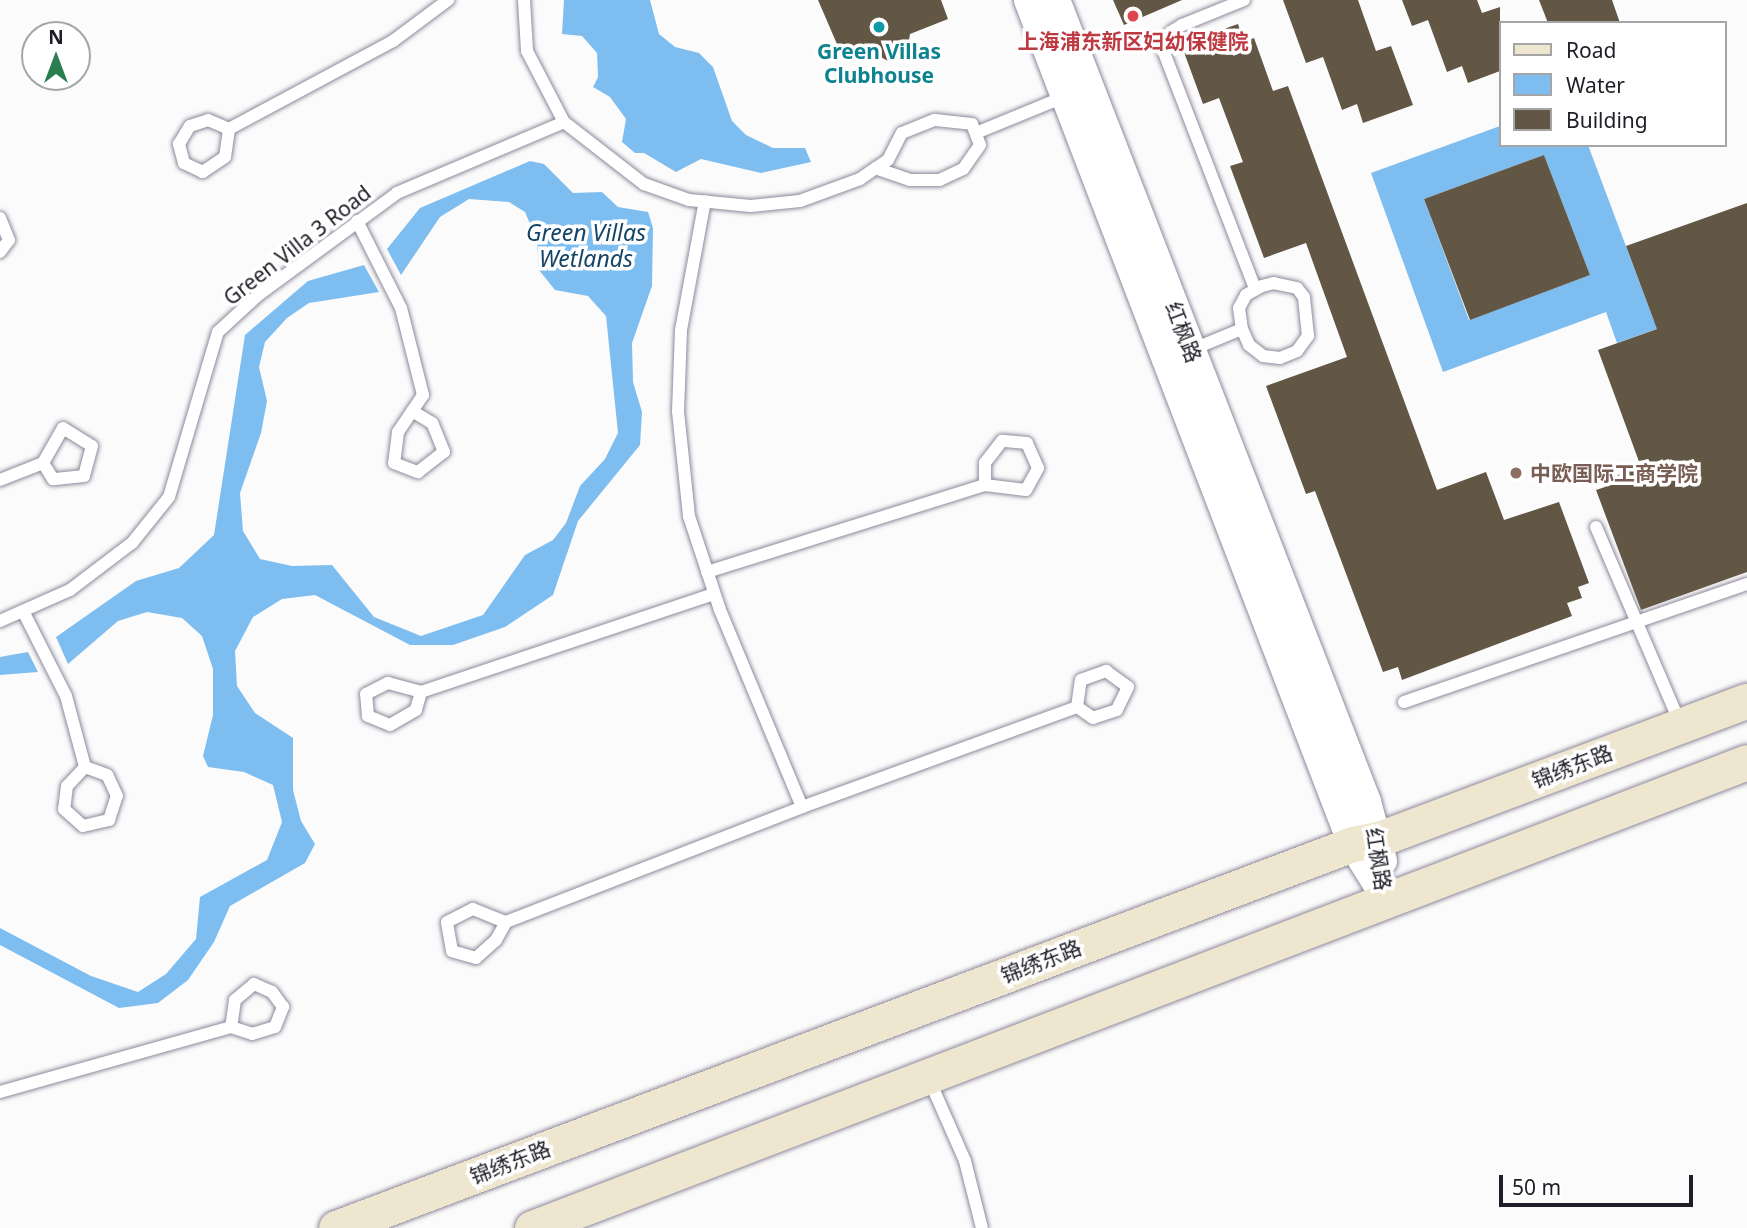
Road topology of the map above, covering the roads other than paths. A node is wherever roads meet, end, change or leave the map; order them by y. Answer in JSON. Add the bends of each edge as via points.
{"nodes":[{"id":1,"x":447,"y":0,"type":"edge"},
{"id":2,"x":524,"y":0,"type":"edge"},
{"id":3,"x":1029,"y":0,"type":"edge"},
{"id":4,"x":1055,"y":0,"type":"edge"},
{"id":5,"x":1244,"y":0,"type":"edge"},
{"id":6,"x":1066,"y":96,"type":"junction"},
{"id":7,"x":564,"y":122,"type":"junction"},
{"id":8,"x":229,"y":130,"type":"junction"},
{"id":9,"x":976,"y":133,"type":"junction"},
{"id":10,"x":876,"y":168,"type":"junction"},
{"id":11,"x":705,"y":201,"type":"junction"},
{"id":12,"x":0,"y":218,"type":"edge"},
{"id":13,"x":357,"y":221,"type":"junction"},
{"id":14,"x":0,"y":252,"type":"edge"},
{"id":15,"x":1255,"y":289,"type":"junction"},
{"id":16,"x":1242,"y":329,"type":"junction"},
{"id":17,"x":1191,"y":351,"type":"junction"},
{"id":18,"x":412,"y":411,"type":"junction"},
{"id":19,"x":43,"y":463,"type":"junction"},
{"id":20,"x":0,"y":480,"type":"edge"},
{"id":21,"x":985,"y":485,"type":"junction"},
{"id":22,"x":1596,"y":527,"type":"dead end"},
{"id":23,"x":707,"y":572,"type":"junction"},
{"id":24,"x":1747,"y":584,"type":"edge"},
{"id":25,"x":714,"y":594,"type":"junction"},
{"id":26,"x":23,"y":611,"type":"junction"},
{"id":27,"x":1636,"y":619,"type":"junction"},
{"id":28,"x":0,"y":621,"type":"edge"},
{"id":29,"x":421,"y":692,"type":"dead end"},
{"id":30,"x":1747,"y":701,"type":"edge"},
{"id":31,"x":1404,"y":702,"type":"dead end"},
{"id":32,"x":1077,"y":707,"type":"dead end"},
{"id":33,"x":1681,"y":726,"type":"junction"},
{"id":34,"x":1747,"y":762,"type":"edge"},
{"id":35,"x":85,"y":767,"type":"junction"},
{"id":36,"x":802,"y":807,"type":"junction"},
{"id":37,"x":1366,"y":841,"type":"junction"},
{"id":38,"x":1388,"y":900,"type":"junction"},
{"id":39,"x":506,"y":922,"type":"junction"},
{"id":40,"x":231,"y":1027,"type":"junction"},
{"id":41,"x":927,"y":1076,"type":"junction"},
{"id":42,"x":0,"y":1092,"type":"edge"},
{"id":43,"x":336,"y":1228,"type":"edge"},
{"id":44,"x":532,"y":1228,"type":"edge"},
{"id":45,"x":982,"y":1228,"type":"edge"}],
"edges":[{"from":1,"to":8,"type":"lane","via":[[393,41]]},
{"from":2,"to":7,"type":"lane","via":[[527,51]]},
{"from":3,"to":6,"type":"street","name":"红枫路"},
{"from":4,"to":17,"type":"street","name":"红枫路"},
{"from":5,"to":15,"type":"lane","via":[[1182,25],[1171,32],[1163,50]]},
{"from":6,"to":9,"type":"lane"},
{"from":6,"to":37,"type":"street","name":"红枫路"},
{"from":7,"to":11,"type":"lane","via":[[644,184]]},
{"from":7,"to":13,"type":"lane","name":"Green Villa 3 Road","via":[[397,193]]},
{"from":8,"to":8,"type":"lane","via":[[208,120],[190,126],[179,144],[184,163],[203,172],[225,157]]},
{"from":9,"to":10,"type":"lane","via":[[972,124],[935,120],[902,132],[888,160]]},
{"from":9,"to":10,"type":"lane","via":[[980,145],[963,169],[939,180],[910,180]]},
{"from":10,"to":11,"type":"lane","via":[[860,179],[800,201],[751,206]]},
{"from":11,"to":23,"type":"lane","via":[[681,330],[678,412],[688,516]]},
{"from":12,"to":14,"type":"lane","via":[[9,240]]},
{"from":13,"to":18,"type":"lane","via":[[401,308],[423,395]]},
{"from":13,"to":26,"type":"lane","name":"Green Villa 3 Road","via":[[257,296],[218,332],[169,497],[132,543],[70,590]]},
{"from":15,"to":16,"type":"lane","via":[[1239,307]]},
{"from":15,"to":16,"type":"lane","via":[[1274,283],[1297,288],[1306,306],[1308,336],[1297,351],[1280,358],[1263,356],[1250,345]]},
{"from":16,"to":17,"type":"lane"},
{"from":17,"to":37,"type":"street","name":"红枫路"},
{"from":18,"to":18,"type":"lane","via":[[398,432],[394,463],[418,472],[443,452],[432,423]]},
{"from":19,"to":19,"type":"lane","via":[[62,428],[92,446],[84,476],[53,479]]},
{"from":19,"to":20,"type":"lane"},
{"from":21,"to":21,"type":"lane","via":[[1026,490],[1038,468],[1027,443],[1002,441],[985,463]]},
{"from":21,"to":23,"type":"lane"},
{"from":22,"to":27,"type":"lane"},
{"from":23,"to":25,"type":"lane"},
{"from":24,"to":27,"type":"lane"},
{"from":25,"to":29,"type":"lane"},
{"from":25,"to":36,"type":"lane"},
{"from":26,"to":28,"type":"lane","name":"Green Villa 3 Road"},
{"from":26,"to":35,"type":"lane","via":[[66,696]]},
{"from":27,"to":31,"type":"lane"},
{"from":27,"to":33,"type":"lane"},
{"from":30,"to":33,"type":"main road","name":"锦绣东路"},
{"from":32,"to":36,"type":"lane"},
{"from":33,"to":37,"type":"main road","name":"锦绣东路"},
{"from":34,"to":38,"type":"main road"},
{"from":35,"to":35,"type":"lane","via":[[67,786],[64,808],[83,826],[109,820],[117,796],[107,775]]},
{"from":36,"to":39,"type":"lane"},
{"from":37,"to":38,"type":"street","name":"红枫路"},
{"from":37,"to":43,"type":"main road","name":"锦绣东路"},
{"from":38,"to":41,"type":"main road"},
{"from":39,"to":39,"type":"lane","via":[[473,909],[447,922],[452,951],[476,958],[496,940]]},
{"from":40,"to":40,"type":"lane","via":[[235,1000],[254,984],[272,992],[283,1007],[275,1027],[253,1034]]},
{"from":40,"to":42,"type":"lane"},
{"from":41,"to":44,"type":"main road"},
{"from":41,"to":45,"type":"lane","via":[[965,1161]]}]}
